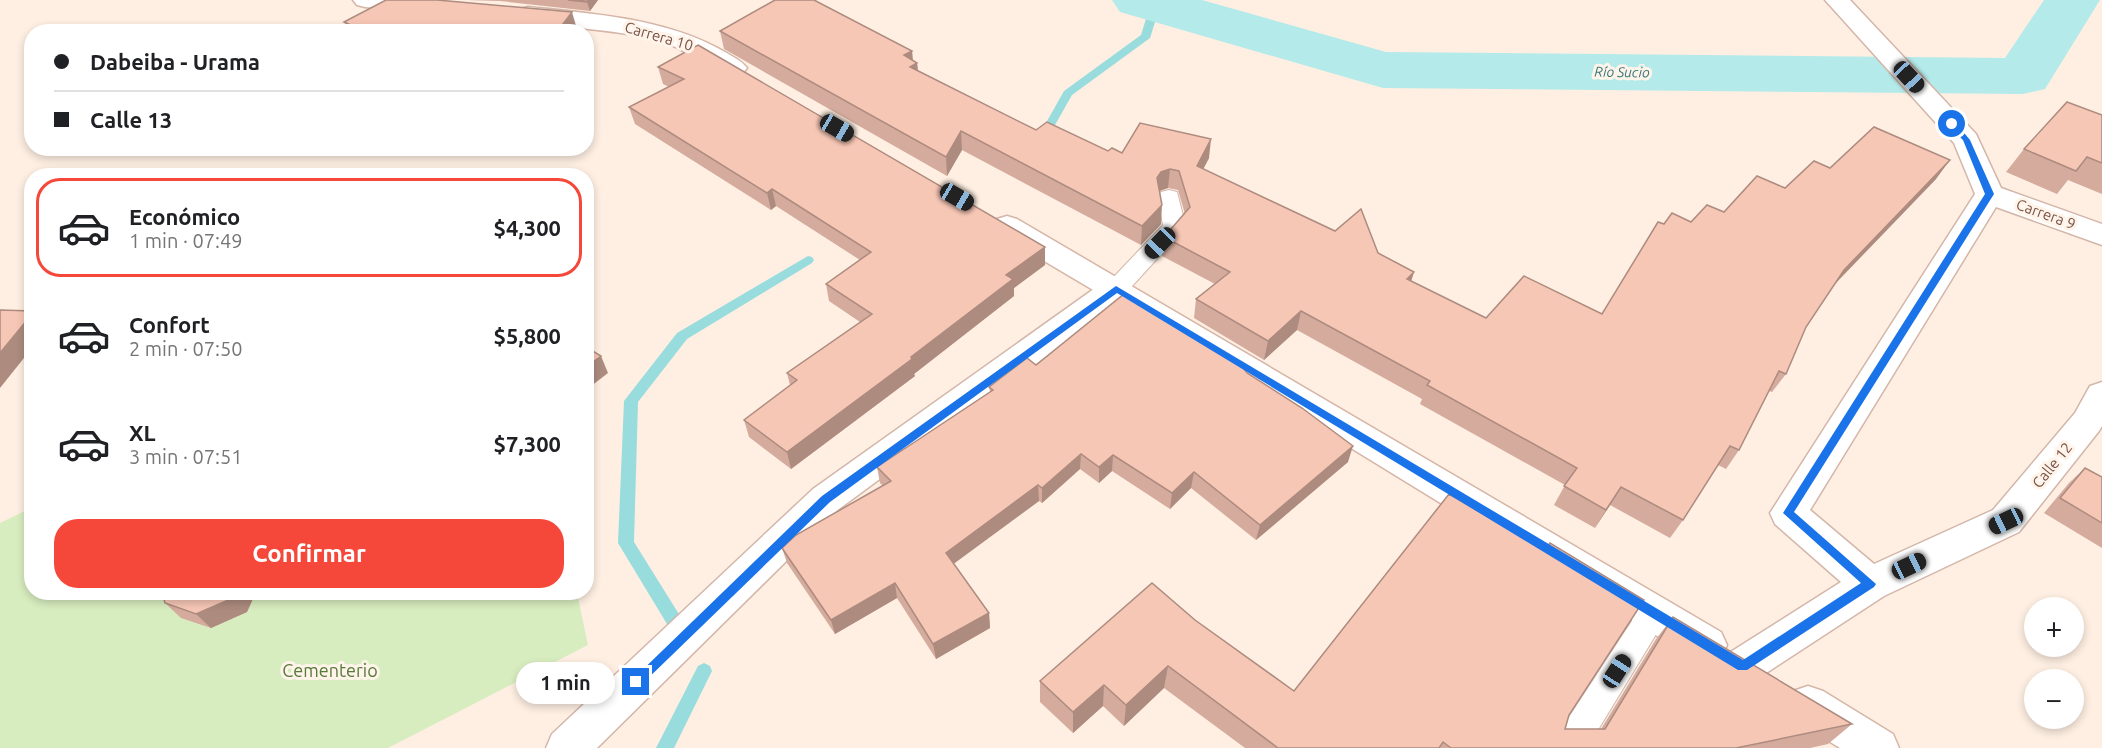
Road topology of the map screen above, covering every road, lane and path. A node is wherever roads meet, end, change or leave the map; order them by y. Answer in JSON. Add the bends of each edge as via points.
{"nodes":[{"id":1,"x":365,"y":0,"type":"edge"},
{"id":2,"x":1837,"y":0,"type":"edge"},
{"id":3,"x":460,"y":8,"type":"edge"},
{"id":4,"x":495,"y":12,"type":"edge"},
{"id":5,"x":759,"y":83,"type":"edge"},
{"id":6,"x":1989,"y":194,"type":"junction"},
{"id":7,"x":1169,"y":197,"type":"dead end"},
{"id":8,"x":984,"y":212,"type":"edge"},
{"id":9,"x":2102,"y":235,"type":"edge"},
{"id":10,"x":1116,"y":289,"type":"junction"},
{"id":11,"x":2102,"y":395,"type":"edge"},
{"id":12,"x":1870,"y":584,"type":"junction"},
{"id":13,"x":1654,"y":613,"type":"junction"},
{"id":14,"x":1765,"y":680,"type":"junction"},
{"id":15,"x":567,"y":748,"type":"edge"},
{"id":16,"x":1568,"y":748,"type":"edge"},
{"id":17,"x":1878,"y":748,"type":"edge"}],
"edges":[{"from":1,"to":3,"type":"street"},
{"from":2,"to":6,"type":"street","via":[[1966,140]]},
{"from":4,"to":5,"type":"street","name":"Carrera 10","via":[[601,21],[646,30],[698,47]]},
{"from":6,"to":9,"type":"street","name":"Carrera 9"},
{"from":6,"to":12,"type":"street","via":[[1788,513]]},
{"from":7,"to":10,"type":"lane","via":[[1175,227]]},
{"from":8,"to":10,"type":"street"},
{"from":10,"to":13,"type":"street"},
{"from":10,"to":15,"type":"street","via":[[826,499]]},
{"from":11,"to":12,"type":"street","name":"Calle 12","via":[[2087,422],[2006,521]]},
{"from":12,"to":14,"type":"street","name":"Calle 12"},
{"from":13,"to":14,"type":"street"},
{"from":13,"to":16,"type":"lane"},
{"from":14,"to":17,"type":"street"}]}
